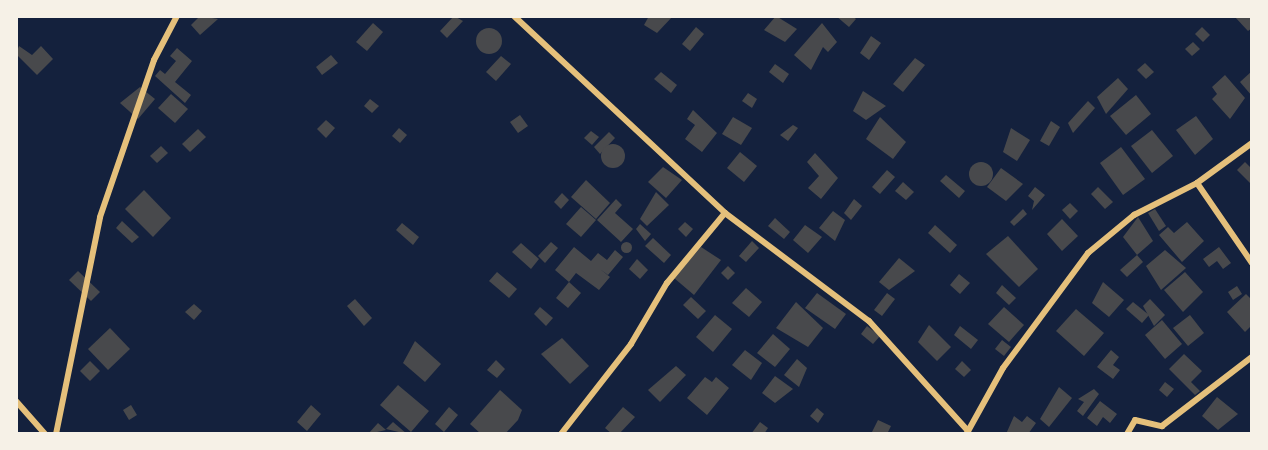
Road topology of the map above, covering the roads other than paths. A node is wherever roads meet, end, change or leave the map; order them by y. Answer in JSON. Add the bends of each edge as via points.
{"nodes":[{"id":1,"x":177,"y":16,"type":"edge"},
{"id":2,"x":514,"y":16,"type":"edge"},
{"id":3,"x":1251,"y":143,"type":"edge"},
{"id":4,"x":1197,"y":183,"type":"junction"},
{"id":5,"x":725,"y":213,"type":"junction"},
{"id":6,"x":1251,"y":263,"type":"edge"},
{"id":7,"x":1251,"y":357,"type":"edge"},
{"id":8,"x":16,"y":401,"type":"edge"},
{"id":9,"x":968,"y":432,"type":"edge"},
{"id":10,"x":45,"y":434,"type":"edge"},
{"id":11,"x":56,"y":434,"type":"edge"},
{"id":12,"x":561,"y":434,"type":"edge"},
{"id":13,"x":1127,"y":434,"type":"edge"}],
"edges":[{"from":1,"to":11,"type":"street","via":[[154,60],[100,217]]},
{"from":2,"to":5,"type":"street"},
{"from":3,"to":4,"type":"street"},
{"from":4,"to":6,"type":"street"},
{"from":4,"to":9,"type":"street","via":[[1134,215],[1088,253],[1003,368]]},
{"from":5,"to":9,"type":"street","via":[[869,321]]},
{"from":5,"to":12,"type":"street","via":[[667,283],[631,344]]},
{"from":7,"to":13,"type":"street","via":[[1162,426],[1135,420]]},
{"from":8,"to":10,"type":"street"}]}
